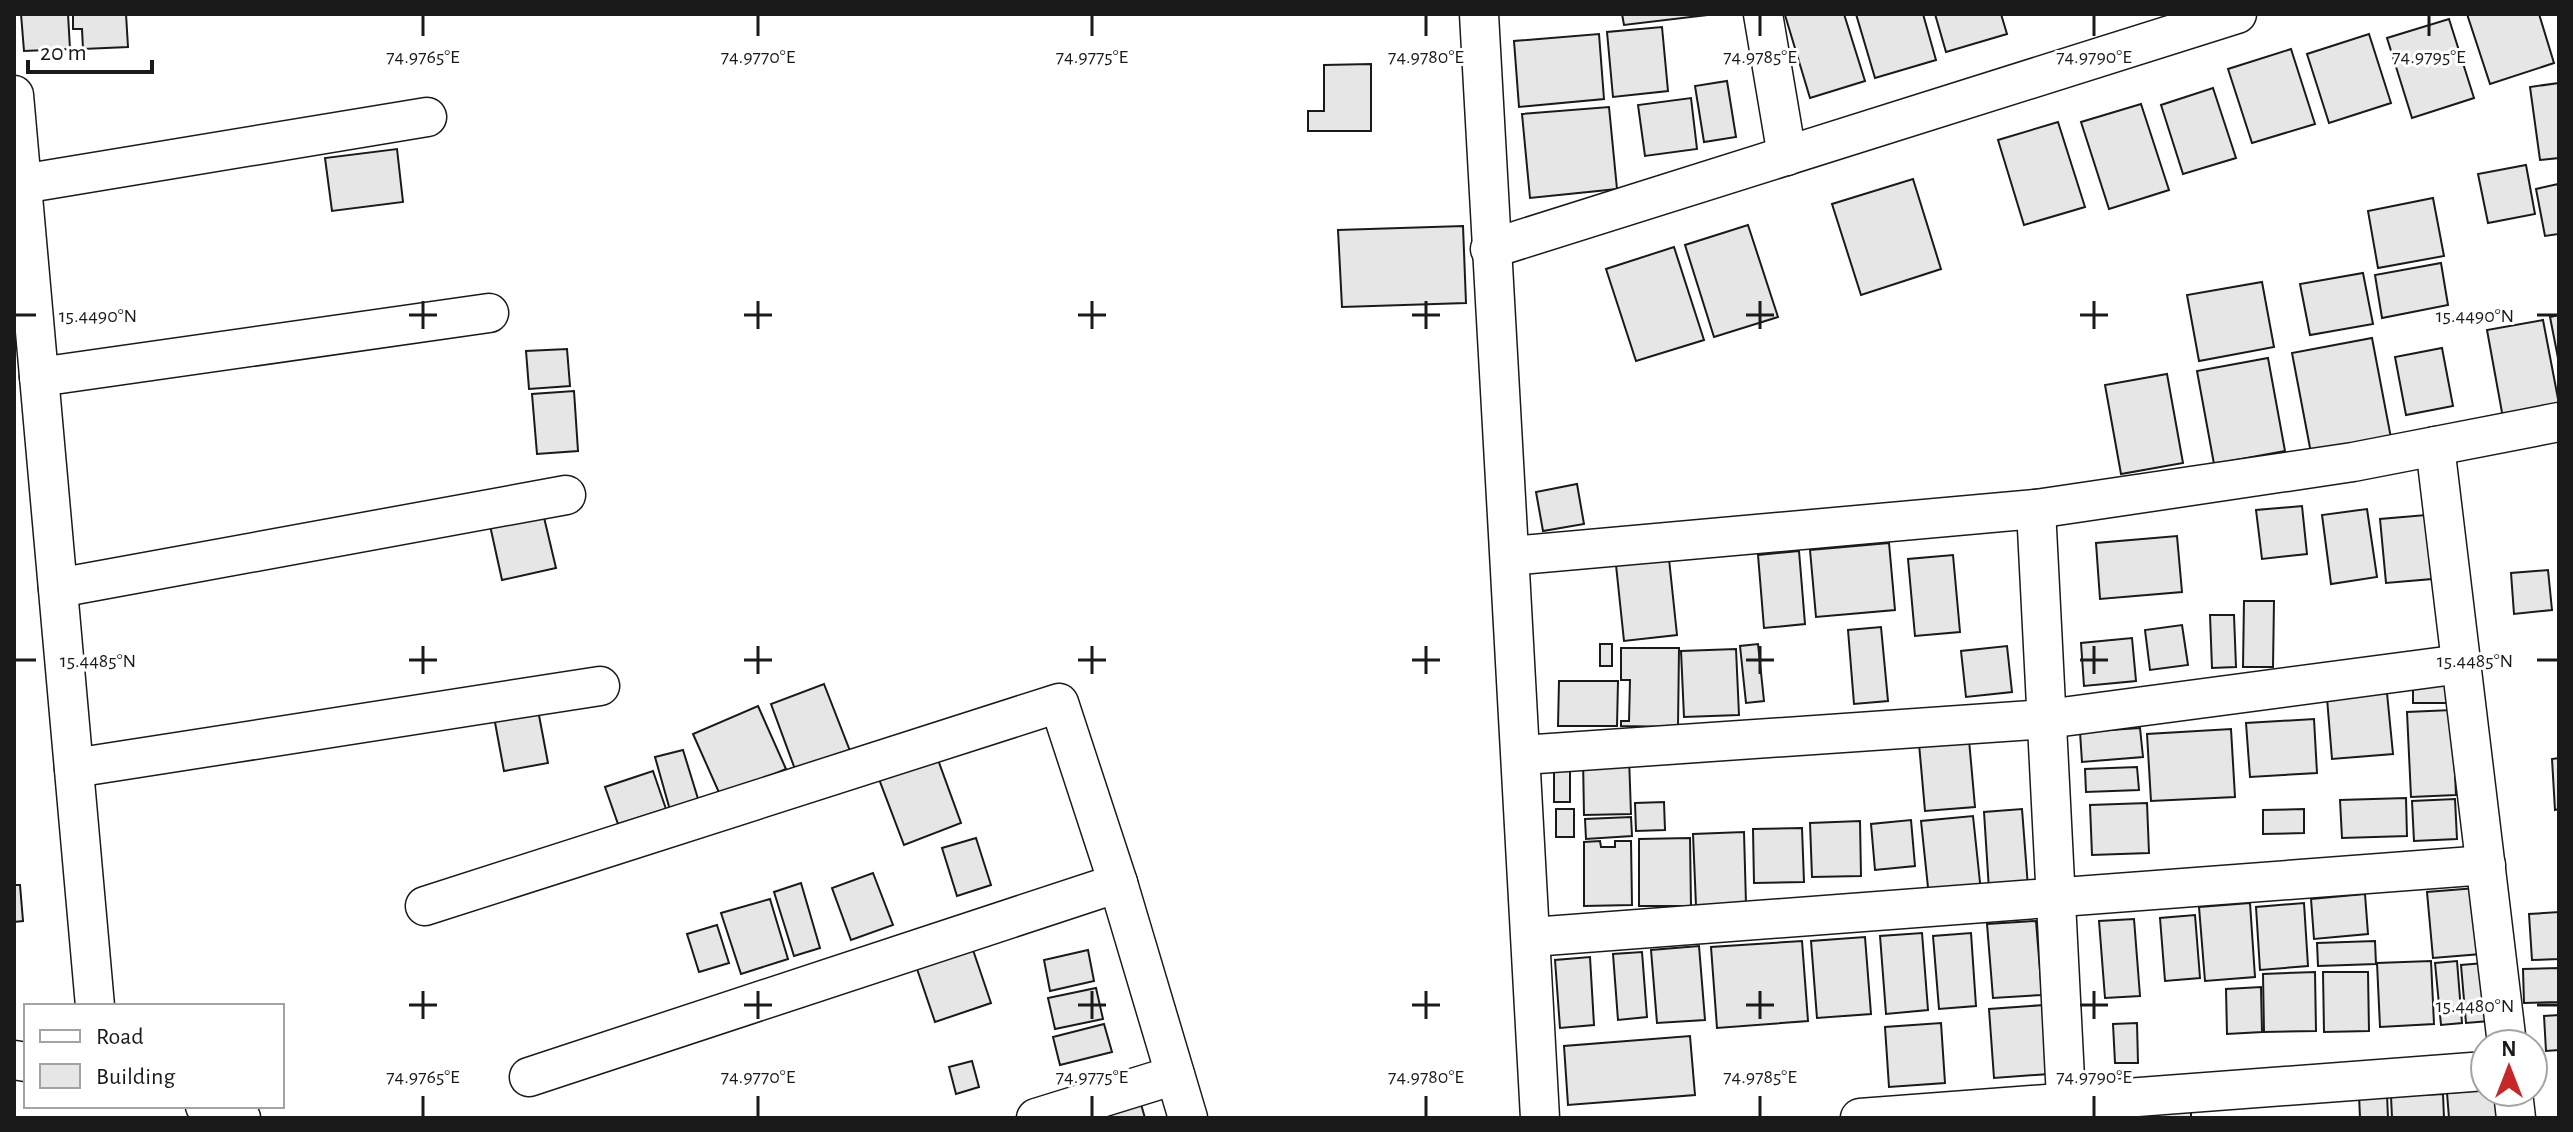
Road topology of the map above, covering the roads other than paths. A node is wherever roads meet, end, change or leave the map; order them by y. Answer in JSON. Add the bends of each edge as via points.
{"nodes":[{"id":1,"x":1479,"y":14,"type":"edge"},
{"id":2,"x":1763,"y":14,"type":"edge"},
{"id":3,"x":2237,"y":14,"type":"edge"},
{"id":4,"x":14,"y":95,"type":"edge"},
{"id":5,"x":427,"y":117,"type":"dead end"},
{"id":6,"x":1787,"y":156,"type":"junction"},
{"id":7,"x":22,"y":184,"type":"junction"},
{"id":8,"x":1490,"y":249,"type":"junction"},
{"id":9,"x":489,"y":313,"type":"dead end"},
{"id":10,"x":39,"y":377,"type":"junction"},
{"id":11,"x":2559,"y":422,"type":"edge"},
{"id":12,"x":2435,"y":446,"type":"junction"},
{"id":13,"x":566,"y":495,"type":"dead end"},
{"id":14,"x":2036,"y":509,"type":"junction"},
{"id":15,"x":1510,"y":556,"type":"junction"},
{"id":16,"x":58,"y":588,"type":"junction"},
{"id":17,"x":2461,"y":664,"type":"junction"},
{"id":18,"x":600,"y":686,"type":"dead end"},
{"id":19,"x":2047,"y":719,"type":"junction"},
{"id":20,"x":1522,"y":755,"type":"junction"},
{"id":21,"x":74,"y":768,"type":"junction"},
{"id":22,"x":2486,"y":865,"type":"junction"},
{"id":23,"x":1118,"y":883,"type":"junction"},
{"id":24,"x":2057,"y":897,"type":"junction"},
{"id":25,"x":425,"y":906,"type":"dead end"},
{"id":26,"x":1532,"y":937,"type":"junction"},
{"id":27,"x":95,"y":1004,"type":"edge"},
{"id":28,"x":2505,"y":1028,"type":"edge"},
{"id":29,"x":2469,"y":1072,"type":"edge"},
{"id":30,"x":1175,"y":1075,"type":"junction"},
{"id":31,"x":529,"y":1077,"type":"dead end"},
{"id":32,"x":211,"y":1108,"type":"edge"},
{"id":33,"x":2067,"y":1110,"type":"edge"},
{"id":34,"x":241,"y":1118,"type":"edge"},
{"id":35,"x":1036,"y":1118,"type":"edge"},
{"id":36,"x":1188,"y":1118,"type":"edge"},
{"id":37,"x":1540,"y":1118,"type":"edge"},
{"id":38,"x":1860,"y":1118,"type":"edge"}],
"edges":[{"from":1,"to":8,"type":"street"},
{"from":2,"to":6,"type":"street"},
{"from":3,"to":6,"type":"street"},
{"from":4,"to":7,"type":"street"},
{"from":5,"to":7,"type":"street"},
{"from":6,"to":8,"type":"street"},
{"from":7,"to":10,"type":"street"},
{"from":8,"to":15,"type":"street"},
{"from":9,"to":10,"type":"street"},
{"from":10,"to":16,"type":"street"},
{"from":11,"to":12,"type":"street"},
{"from":12,"to":14,"type":"street"},
{"from":12,"to":17,"type":"street"},
{"from":13,"to":16,"type":"street"},
{"from":14,"to":15,"type":"street"},
{"from":14,"to":19,"type":"street"},
{"from":15,"to":20,"type":"street"},
{"from":16,"to":21,"type":"street"},
{"from":17,"to":19,"type":"street"},
{"from":17,"to":22,"type":"street"},
{"from":18,"to":21,"type":"street"},
{"from":19,"to":20,"type":"street"},
{"from":19,"to":24,"type":"street"},
{"from":20,"to":26,"type":"street"},
{"from":21,"to":27,"type":"street"},
{"from":22,"to":24,"type":"street"},
{"from":22,"to":28,"type":"street"},
{"from":23,"to":25,"type":"street","via":[[1059,703]]},
{"from":23,"to":30,"type":"street"},
{"from":23,"to":31,"type":"street"},
{"from":24,"to":26,"type":"street"},
{"from":24,"to":33,"type":"street"},
{"from":26,"to":37,"type":"street"},
{"from":29,"to":33,"type":"street"},
{"from":30,"to":35,"type":"street"},
{"from":30,"to":36,"type":"street"},
{"from":32,"to":34,"type":"street"},
{"from":33,"to":38,"type":"street"}]}
